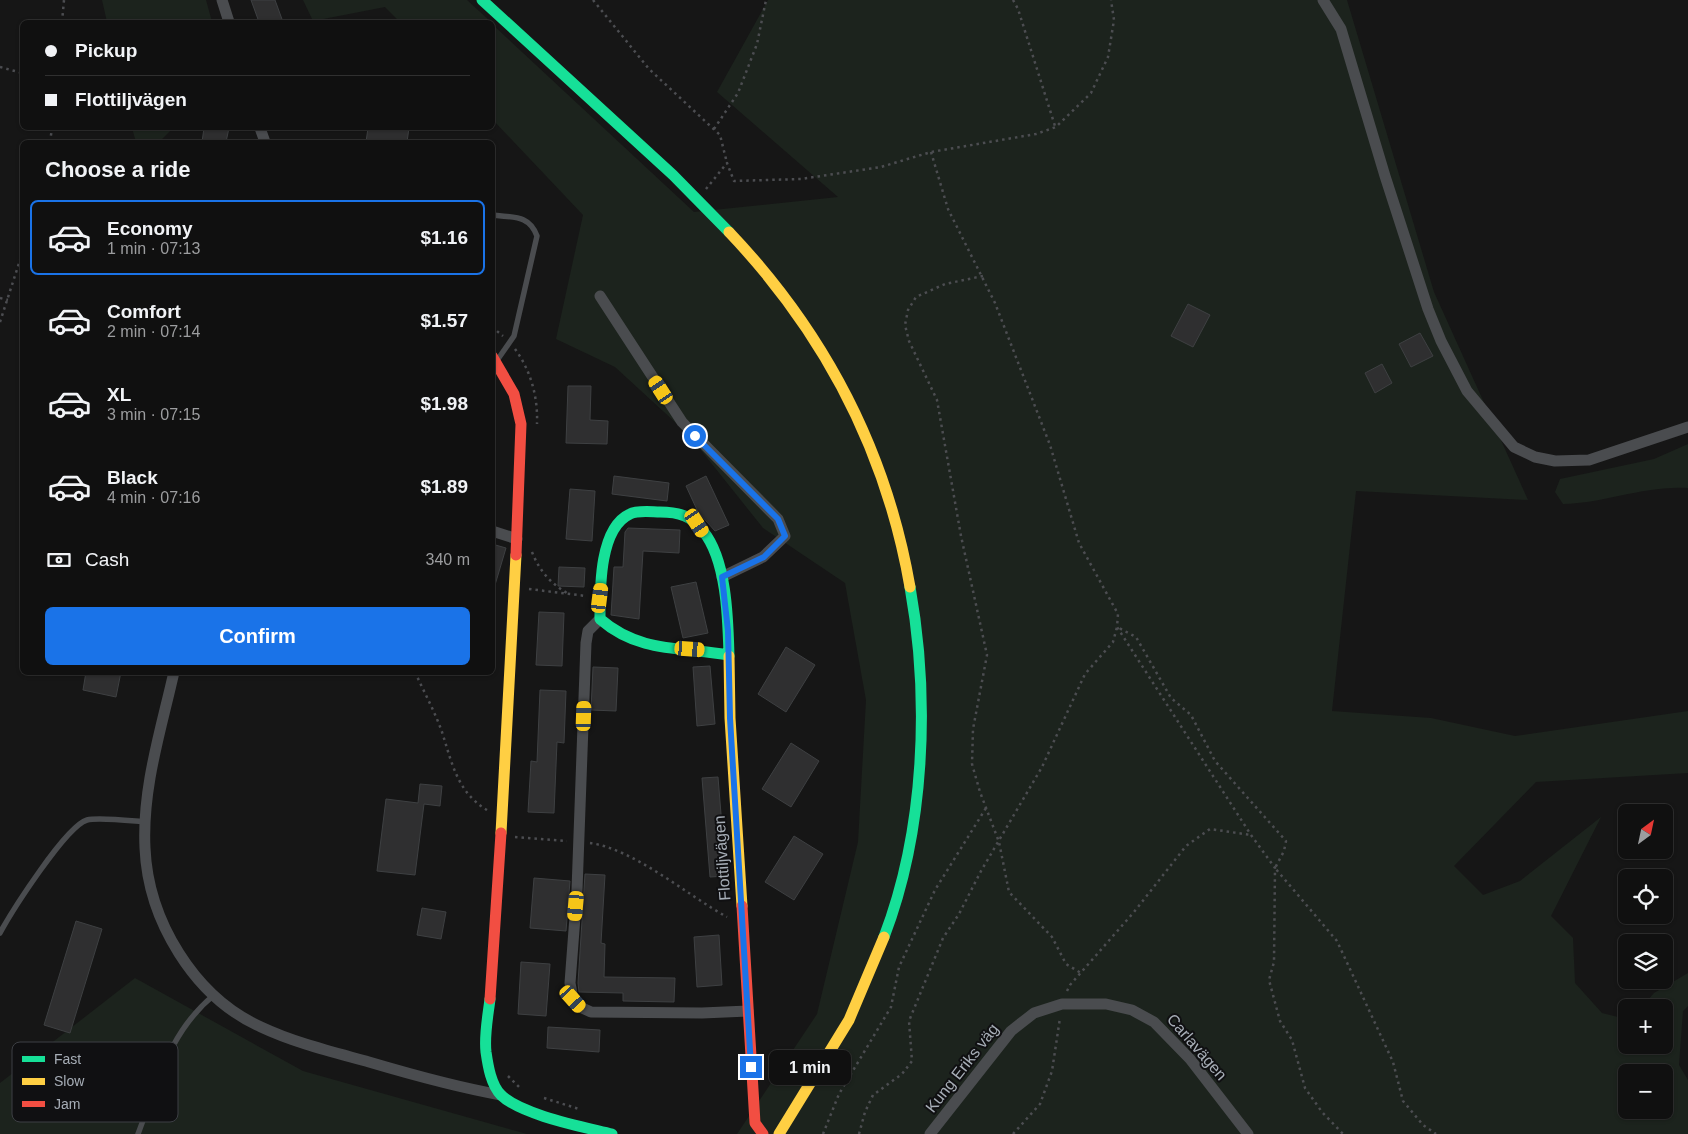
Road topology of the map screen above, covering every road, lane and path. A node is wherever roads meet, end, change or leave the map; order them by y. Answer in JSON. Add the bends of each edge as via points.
{"nodes":[{"id":1,"x":64,"y":0,"type":"edge"},
{"id":2,"x":222,"y":0,"type":"edge"},
{"id":3,"x":482,"y":0,"type":"edge"},
{"id":4,"x":593,"y":0,"type":"edge"},
{"id":5,"x":766,"y":0,"type":"edge"},
{"id":6,"x":1013,"y":0,"type":"edge"},
{"id":7,"x":1111,"y":0,"type":"edge"},
{"id":8,"x":1323,"y":0,"type":"edge"},
{"id":9,"x":62,"y":20,"type":"edge"},
{"id":10,"x":228,"y":20,"type":"edge"},
{"id":11,"x":0,"y":67,"type":"edge"},
{"id":12,"x":20,"y":72,"type":"edge"},
{"id":13,"x":1056,"y":126,"type":"junction"},
{"id":14,"x":714,"y":130,"type":"junction"},
{"id":15,"x":931,"y":152,"type":"junction"},
{"id":16,"x":727,"y":163,"type":"junction"},
{"id":17,"x":695,"y":198,"type":"junction"},
{"id":18,"x":495,"y":215,"type":"edge"},
{"id":19,"x":20,"y":261,"type":"edge"},
{"id":20,"x":982,"y":276,"type":"junction"},
{"id":21,"x":600,"y":296,"type":"dead end"},
{"id":22,"x":0,"y":298,"type":"edge"},
{"id":23,"x":8,"y":300,"type":"junction"},
{"id":24,"x":0,"y":322,"type":"edge"},
{"id":25,"x":495,"y":330,"type":"edge"},
{"id":26,"x":510,"y":342,"type":"junction"},
{"id":27,"x":495,"y":358,"type":"edge"},
{"id":28,"x":495,"y":361,"type":"edge"},
{"id":29,"x":1688,"y":427,"type":"edge"},
{"id":30,"x":537,"y":429,"type":"dead end"},
{"id":31,"x":495,"y":532,"type":"edge"},
{"id":32,"x":517,"y":539,"type":"junction"},
{"id":33,"x":530,"y":563,"type":"dead end"},
{"id":34,"x":722,"y":577,"type":"junction"},
{"id":35,"x":567,"y":593,"type":"junction"},
{"id":36,"x":600,"y":598,"type":"junction"},
{"id":37,"x":528,"y":599,"type":"dead end"},
{"id":38,"x":600,"y":619,"type":"junction"},
{"id":39,"x":1117,"y":627,"type":"junction"},
{"id":40,"x":729,"y":655,"type":"junction"},
{"id":41,"x":173,"y":675,"type":"edge"},
{"id":42,"x":416,"y":675,"type":"edge"},
{"id":43,"x":986,"y":808,"type":"junction"},
{"id":44,"x":502,"y":818,"type":"junction"},
{"id":45,"x":146,"y":822,"type":"junction"},
{"id":46,"x":1251,"y":835,"type":"junction"},
{"id":47,"x":514,"y":837,"type":"junction"},
{"id":48,"x":579,"y":842,"type":"junction"},
{"id":49,"x":999,"y":842,"type":"junction"},
{"id":50,"x":513,"y":846,"type":"dead end"},
{"id":51,"x":1275,"y":868,"type":"junction"},
{"id":52,"x":742,"y":923,"type":"junction"},
{"id":53,"x":0,"y":933,"type":"edge"},
{"id":54,"x":1081,"y":974,"type":"junction"},
{"id":55,"x":214,"y":995,"type":"junction"},
{"id":56,"x":1062,"y":1004,"type":"junction"},
{"id":57,"x":1106,"y":1004,"type":"joint"},
{"id":58,"x":748,"y":1010,"type":"junction"},
{"id":59,"x":174,"y":1042,"type":"edge"},
{"id":60,"x":506,"y":1073,"type":"dead end"},
{"id":61,"x":522,"y":1090,"type":"dead end"},
{"id":62,"x":501,"y":1096,"type":"junction"},
{"id":63,"x":542,"y":1098,"type":"dead end"},
{"id":64,"x":588,"y":1111,"type":"dead end"},
{"id":65,"x":143,"y":1122,"type":"edge"},
{"id":66,"x":138,"y":1134,"type":"edge"},
{"id":67,"x":612,"y":1134,"type":"edge"},
{"id":68,"x":763,"y":1134,"type":"edge"},
{"id":69,"x":779,"y":1134,"type":"edge"},
{"id":70,"x":822,"y":1134,"type":"edge"},
{"id":71,"x":859,"y":1134,"type":"edge"},
{"id":72,"x":930,"y":1134,"type":"edge"},
{"id":73,"x":1013,"y":1134,"type":"edge"},
{"id":74,"x":1248,"y":1134,"type":"edge"},
{"id":75,"x":1344,"y":1134,"type":"edge"},
{"id":76,"x":1436,"y":1134,"type":"edge"}],
"edges":[{"from":1,"to":9,"type":"path"},
{"from":2,"to":10,"type":"street"},
{"from":3,"to":17,"type":"street"},
{"from":4,"to":14,"type":"path","via":[[649,69]]},
{"from":5,"to":14,"type":"path","via":[[757,44],[738,93]]},
{"from":6,"to":13,"type":"path"},
{"from":7,"to":13,"type":"path","via":[[1114,20],[1108,57],[1091,93]]},
{"from":8,"to":29,"type":"street","via":[[1341,29],[1385,176],[1441,341],[1467,391],[1514,447],[1535,457],[1555,461],[1590,460]]},
{"from":11,"to":12,"type":"path"},
{"from":13,"to":15,"type":"path","via":[[1036,134]]},
{"from":14,"to":16,"type":"path","via":[[720,135]]},
{"from":15,"to":16,"type":"path","via":[[881,167],[801,179],[734,181]]},
{"from":15,"to":20,"type":"path","via":[[948,209]]},
{"from":16,"to":17,"type":"path","via":[[709,187]]},
{"from":17,"to":69,"type":"street","via":[[780,290],[834,368],[854,407],[874,453],[899,529],[920,642],[924,697],[918,791],[889,924],[872,971],[840,1038]]},
{"from":18,"to":26,"type":"lane","via":[[526,220],[533,225],[537,236]]},
{"from":19,"to":23,"type":"path"},
{"from":20,"to":39,"type":"path","via":[[1050,445],[1079,543],[1118,614]]},
{"from":20,"to":43,"type":"path","via":[[945,284],[916,297],[908,310],[905,325],[909,341],[937,400],[961,536],[987,655],[973,728],[972,764]]},
{"from":21,"to":34,"type":"street","via":[[682,422],[778,519],[785,536],[764,557]]},
{"from":22,"to":23,"type":"path"},
{"from":23,"to":24,"type":"path"},
{"from":25,"to":26,"type":"path"},
{"from":26,"to":27,"type":"lane"},
{"from":26,"to":30,"type":"path","via":[[529,374]]},
{"from":28,"to":32,"type":"street","via":[[515,392],[521,412]]},
{"from":31,"to":32,"type":"street"},
{"from":32,"to":44,"type":"street"},
{"from":33,"to":35,"type":"path","via":[[530,548],[545,576]]},
{"from":34,"to":36,"type":"street","via":[[697,523],[687,516],[632,513],[614,527],[606,543]]},
{"from":34,"to":40,"type":"street","name":"Flottiljvägen","via":[[726,592]]},
{"from":35,"to":36,"type":"path"},
{"from":35,"to":37,"type":"path","via":[[528,589]]},
{"from":36,"to":38,"type":"street"},
{"from":38,"to":40,"type":"street","via":[[623,638],[640,644]]},
{"from":38,"to":48,"type":"street","via":[[588,631],[586,643]]},
{"from":39,"to":46,"type":"path"},
{"from":39,"to":49,"type":"path","via":[[1112,642],[1086,674],[1055,743]]},
{"from":39,"to":51,"type":"path","via":[[1136,637],[1171,698],[1191,715],[1215,761],[1286,841]]},
{"from":40,"to":52,"type":"street","name":"Flottiljvägen"},
{"from":41,"to":45,"type":"street","via":[[146,800]]},
{"from":42,"to":44,"type":"path","via":[[442,732],[460,784],[484,808]]},
{"from":43,"to":49,"type":"path"},
{"from":43,"to":70,"type":"path","via":[[935,890],[899,968],[891,1007],[839,1094]]},
{"from":44,"to":47,"type":"path","via":[[514,826]]},
{"from":44,"to":62,"type":"street","via":[[486,1052],[492,1078]]},
{"from":45,"to":53,"type":"lane","via":[[88,820],[79,825],[62,843]]},
{"from":45,"to":55,"type":"street","via":[[145,849],[151,890],[167,931],[190,969]]},
{"from":46,"to":51,"type":"path"},
{"from":46,"to":54,"type":"path","via":[[1210,829],[1186,846]]},
{"from":47,"to":48,"type":"path"},
{"from":47,"to":50,"type":"path"},
{"from":48,"to":52,"type":"path","via":[[612,848],[705,905]]},
{"from":48,"to":58,"type":"street","via":[[570,982],[573,999],[580,1007],[600,1012]]},
{"from":49,"to":54,"type":"path","via":[[1009,892],[1052,937],[1066,964]]},
{"from":49,"to":71,"type":"path","via":[[943,938],[916,1001],[909,1021],[912,1061],[902,1074],[874,1095]]},
{"from":51,"to":75,"type":"path","via":[[1274,962],[1269,980],[1280,1021],[1292,1040],[1304,1088]]},
{"from":51,"to":76,"type":"path","via":[[1337,941],[1393,1062],[1403,1101]]},
{"from":52,"to":58,"type":"street","name":"Flottiljvägen"},
{"from":54,"to":56,"type":"path","via":[[1070,985]]},
{"from":55,"to":59,"type":"lane","via":[[186,1022]]},
{"from":55,"to":62,"type":"street","via":[[252,1022],[290,1039],[459,1088]]},
{"from":56,"to":57,"type":"street","name":"Kung Eriks väg"},
{"from":56,"to":72,"type":"street","name":"Kung Eriks väg","via":[[1034,1014],[1011,1031]]},
{"from":56,"to":73,"type":"path","via":[[1052,1071],[1040,1104]]},
{"from":57,"to":74,"type":"street","name":"Carlavägen","via":[[1132,1010],[1154,1022],[1190,1059]]},
{"from":58,"to":68,"type":"street","name":"Flottiljvägen","via":[[755,1123]]},
{"from":60,"to":61,"type":"path"},
{"from":62,"to":67,"type":"street","via":[[519,1106]]},
{"from":63,"to":64,"type":"path"},
{"from":65,"to":66,"type":"lane"}]}
